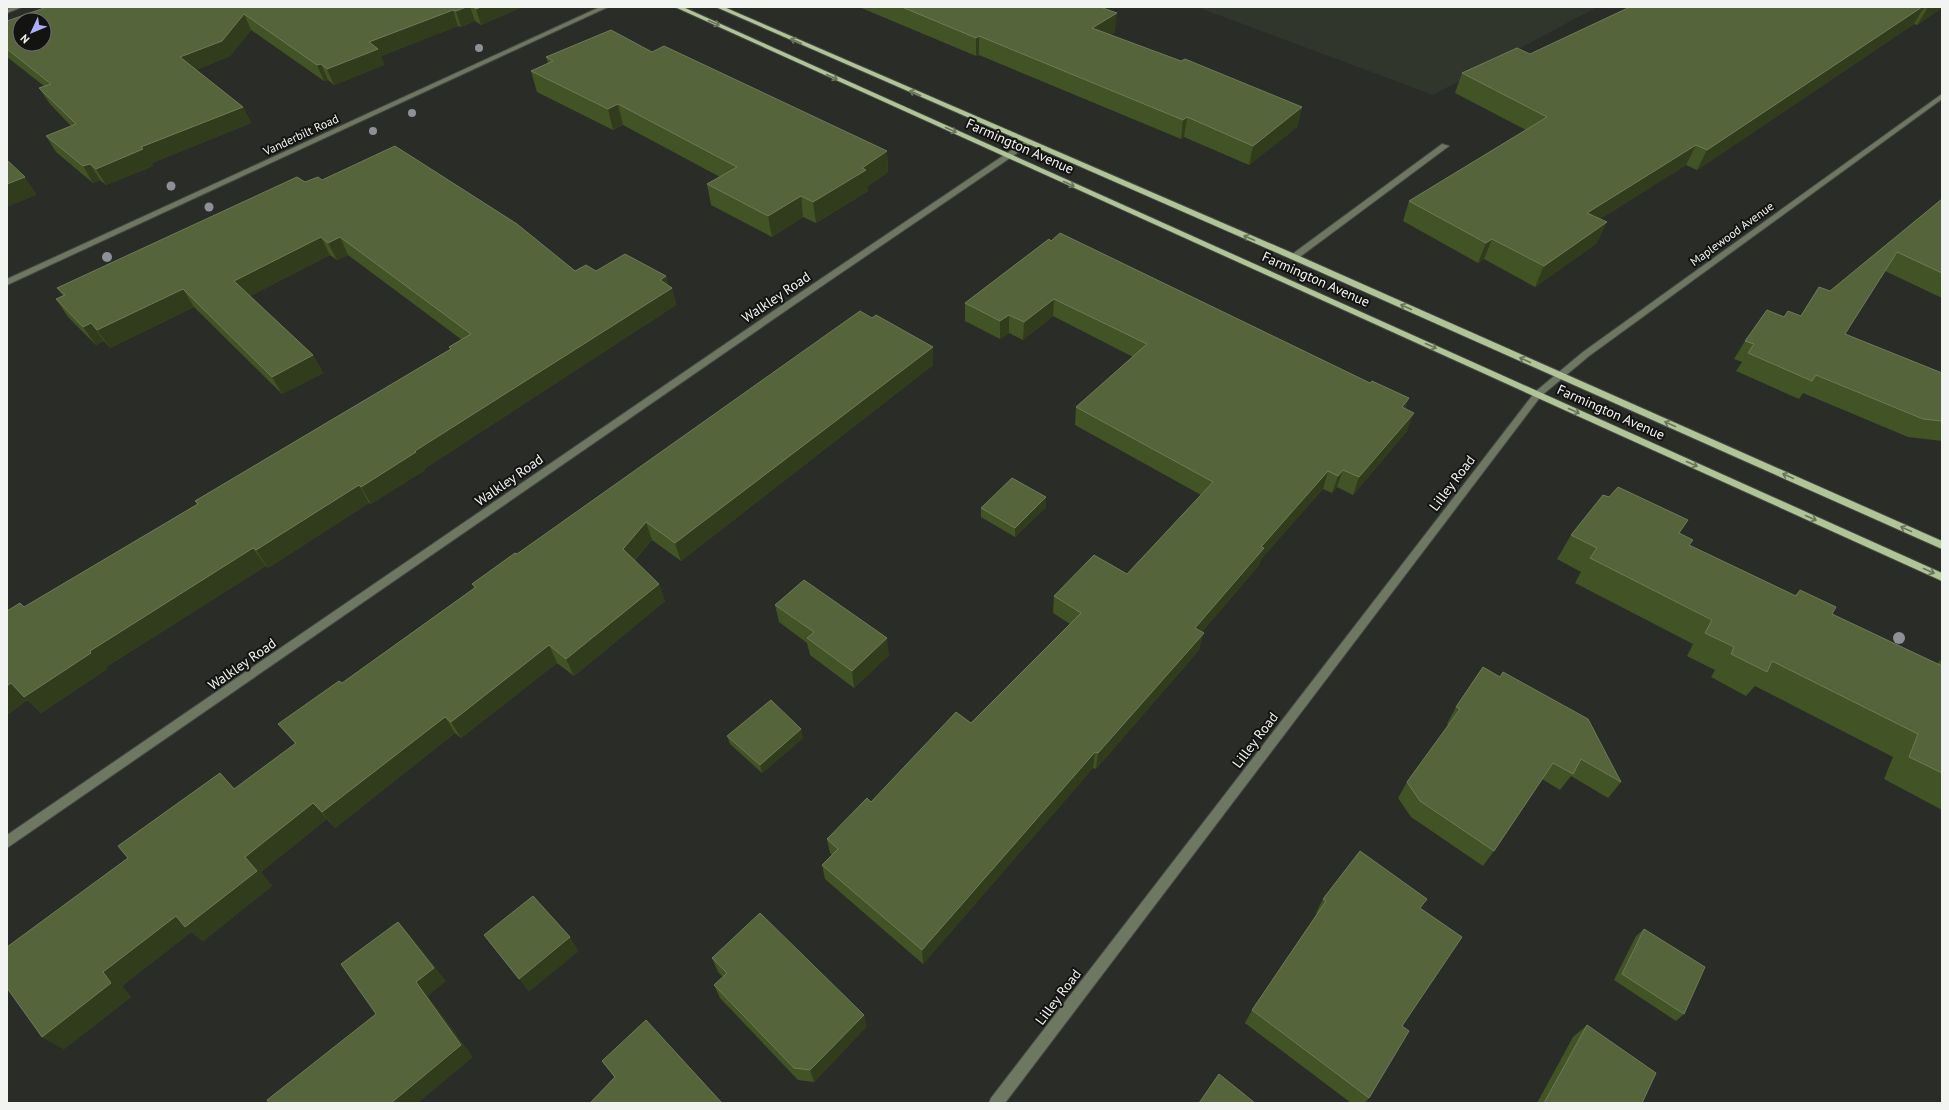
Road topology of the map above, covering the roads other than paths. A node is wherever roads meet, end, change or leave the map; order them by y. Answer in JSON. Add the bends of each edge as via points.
{"nodes":[{"id":1,"x":19,"y":7,"type":"edge"},
{"id":2,"x":605,"y":7,"type":"edge"},
{"id":3,"x":678,"y":7,"type":"edge"},
{"id":4,"x":718,"y":7,"type":"edge"},
{"id":5,"x":7,"y":11,"type":"edge"},
{"id":6,"x":1942,"y":96,"type":"edge"},
{"id":7,"x":1028,"y":143,"type":"junction"},
{"id":8,"x":1445,"y":146,"type":"dead end"},
{"id":9,"x":1008,"y":156,"type":"junction"},
{"id":10,"x":1294,"y":257,"type":"junction"},
{"id":11,"x":7,"y":282,"type":"edge"},
{"id":12,"x":1561,"y":376,"type":"junction"},
{"id":13,"x":1538,"y":394,"type":"junction"},
{"id":14,"x":1942,"y":545,"type":"edge"},
{"id":15,"x":1942,"y":577,"type":"edge"},
{"id":16,"x":7,"y":842,"type":"edge"},
{"id":17,"x":996,"y":1103,"type":"edge"}],
"edges":[{"from":1,"to":5,"type":"street"},
{"from":2,"to":11,"type":"street","name":"Vanderbilt Road"},
{"from":3,"to":9,"type":"main road","name":"Farmington Avenue","one_way":true},
{"from":7,"to":4,"type":"main road","name":"Farmington Avenue","one_way":true},
{"from":6,"to":12,"type":"street","name":"Maplewood Avenue","via":[[1593,349]]},
{"from":7,"to":9,"type":"street","name":"Walkley Road"},
{"from":10,"to":7,"type":"main road","name":"Farmington Avenue","one_way":true},
{"from":8,"to":10,"type":"street"},
{"from":9,"to":13,"type":"main road","name":"Farmington Avenue","one_way":true},
{"from":9,"to":16,"type":"street","name":"Walkley Road"},
{"from":12,"to":10,"type":"main road","name":"Farmington Avenue","one_way":true},
{"from":12,"to":13,"type":"street","name":"Maplewood Avenue"},
{"from":14,"to":12,"type":"main road","name":"Farmington Avenue","one_way":true},
{"from":13,"to":15,"type":"main road","name":"Farmington Avenue","one_way":true},
{"from":13,"to":17,"type":"street","name":"Lilley Road"}]}
